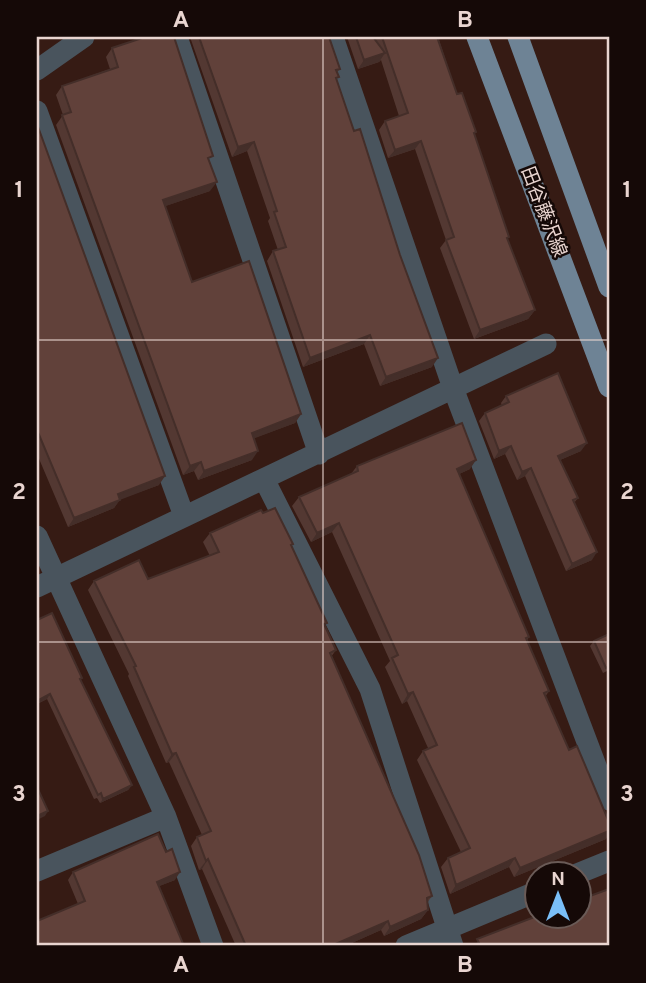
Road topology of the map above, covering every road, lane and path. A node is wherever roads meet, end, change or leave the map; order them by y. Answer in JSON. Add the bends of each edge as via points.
{"nodes":[{"id":1,"x":84,"y":37,"type":"edge"},
{"id":2,"x":177,"y":37,"type":"edge"},
{"id":3,"x":332,"y":37,"type":"edge"},
{"id":4,"x":477,"y":37,"type":"edge"},
{"id":5,"x":518,"y":37,"type":"edge"},
{"id":6,"x":37,"y":70,"type":"edge"},
{"id":7,"x":37,"y":111,"type":"edge"},
{"id":8,"x":609,"y":287,"type":"edge"},
{"id":9,"x":547,"y":344,"type":"dead end"},
{"id":10,"x":609,"y":387,"type":"edge"},
{"id":11,"x":453,"y":388,"type":"junction"},
{"id":12,"x":320,"y":454,"type":"junction"},
{"id":13,"x":264,"y":478,"type":"junction"},
{"id":14,"x":184,"y":516,"type":"junction"},
{"id":15,"x":37,"y":536,"type":"edge"},
{"id":16,"x":46,"y":582,"type":"edge"},
{"id":17,"x":609,"y":800,"type":"edge"},
{"id":18,"x":166,"y":817,"type":"junction"},
{"id":19,"x":37,"y":871,"type":"edge"},
{"id":20,"x":524,"y":898,"type":"edge"},
{"id":21,"x":450,"y":938,"type":"edge"},
{"id":22,"x":213,"y":946,"type":"edge"},
{"id":23,"x":406,"y":946,"type":"edge"}],
"edges":[{"from":1,"to":6,"type":"street"},
{"from":2,"to":12,"type":"street"},
{"from":3,"to":11,"type":"street"},
{"from":4,"to":10,"type":"main road","name":"田谷藤沢線"},
{"from":5,"to":8,"type":"main road","name":"田谷藤沢線"},
{"from":7,"to":14,"type":"street"},
{"from":9,"to":11,"type":"street"},
{"from":11,"to":12,"type":"street"},
{"from":11,"to":17,"type":"street"},
{"from":12,"to":13,"type":"street"},
{"from":13,"to":14,"type":"street"},
{"from":13,"to":21,"type":"street","via":[[370,689]]},
{"from":14,"to":16,"type":"street"},
{"from":15,"to":16,"type":"street"},
{"from":16,"to":18,"type":"street"},
{"from":18,"to":19,"type":"street"},
{"from":18,"to":22,"type":"street"},
{"from":20,"to":21,"type":"street"},
{"from":21,"to":23,"type":"street"}]}
